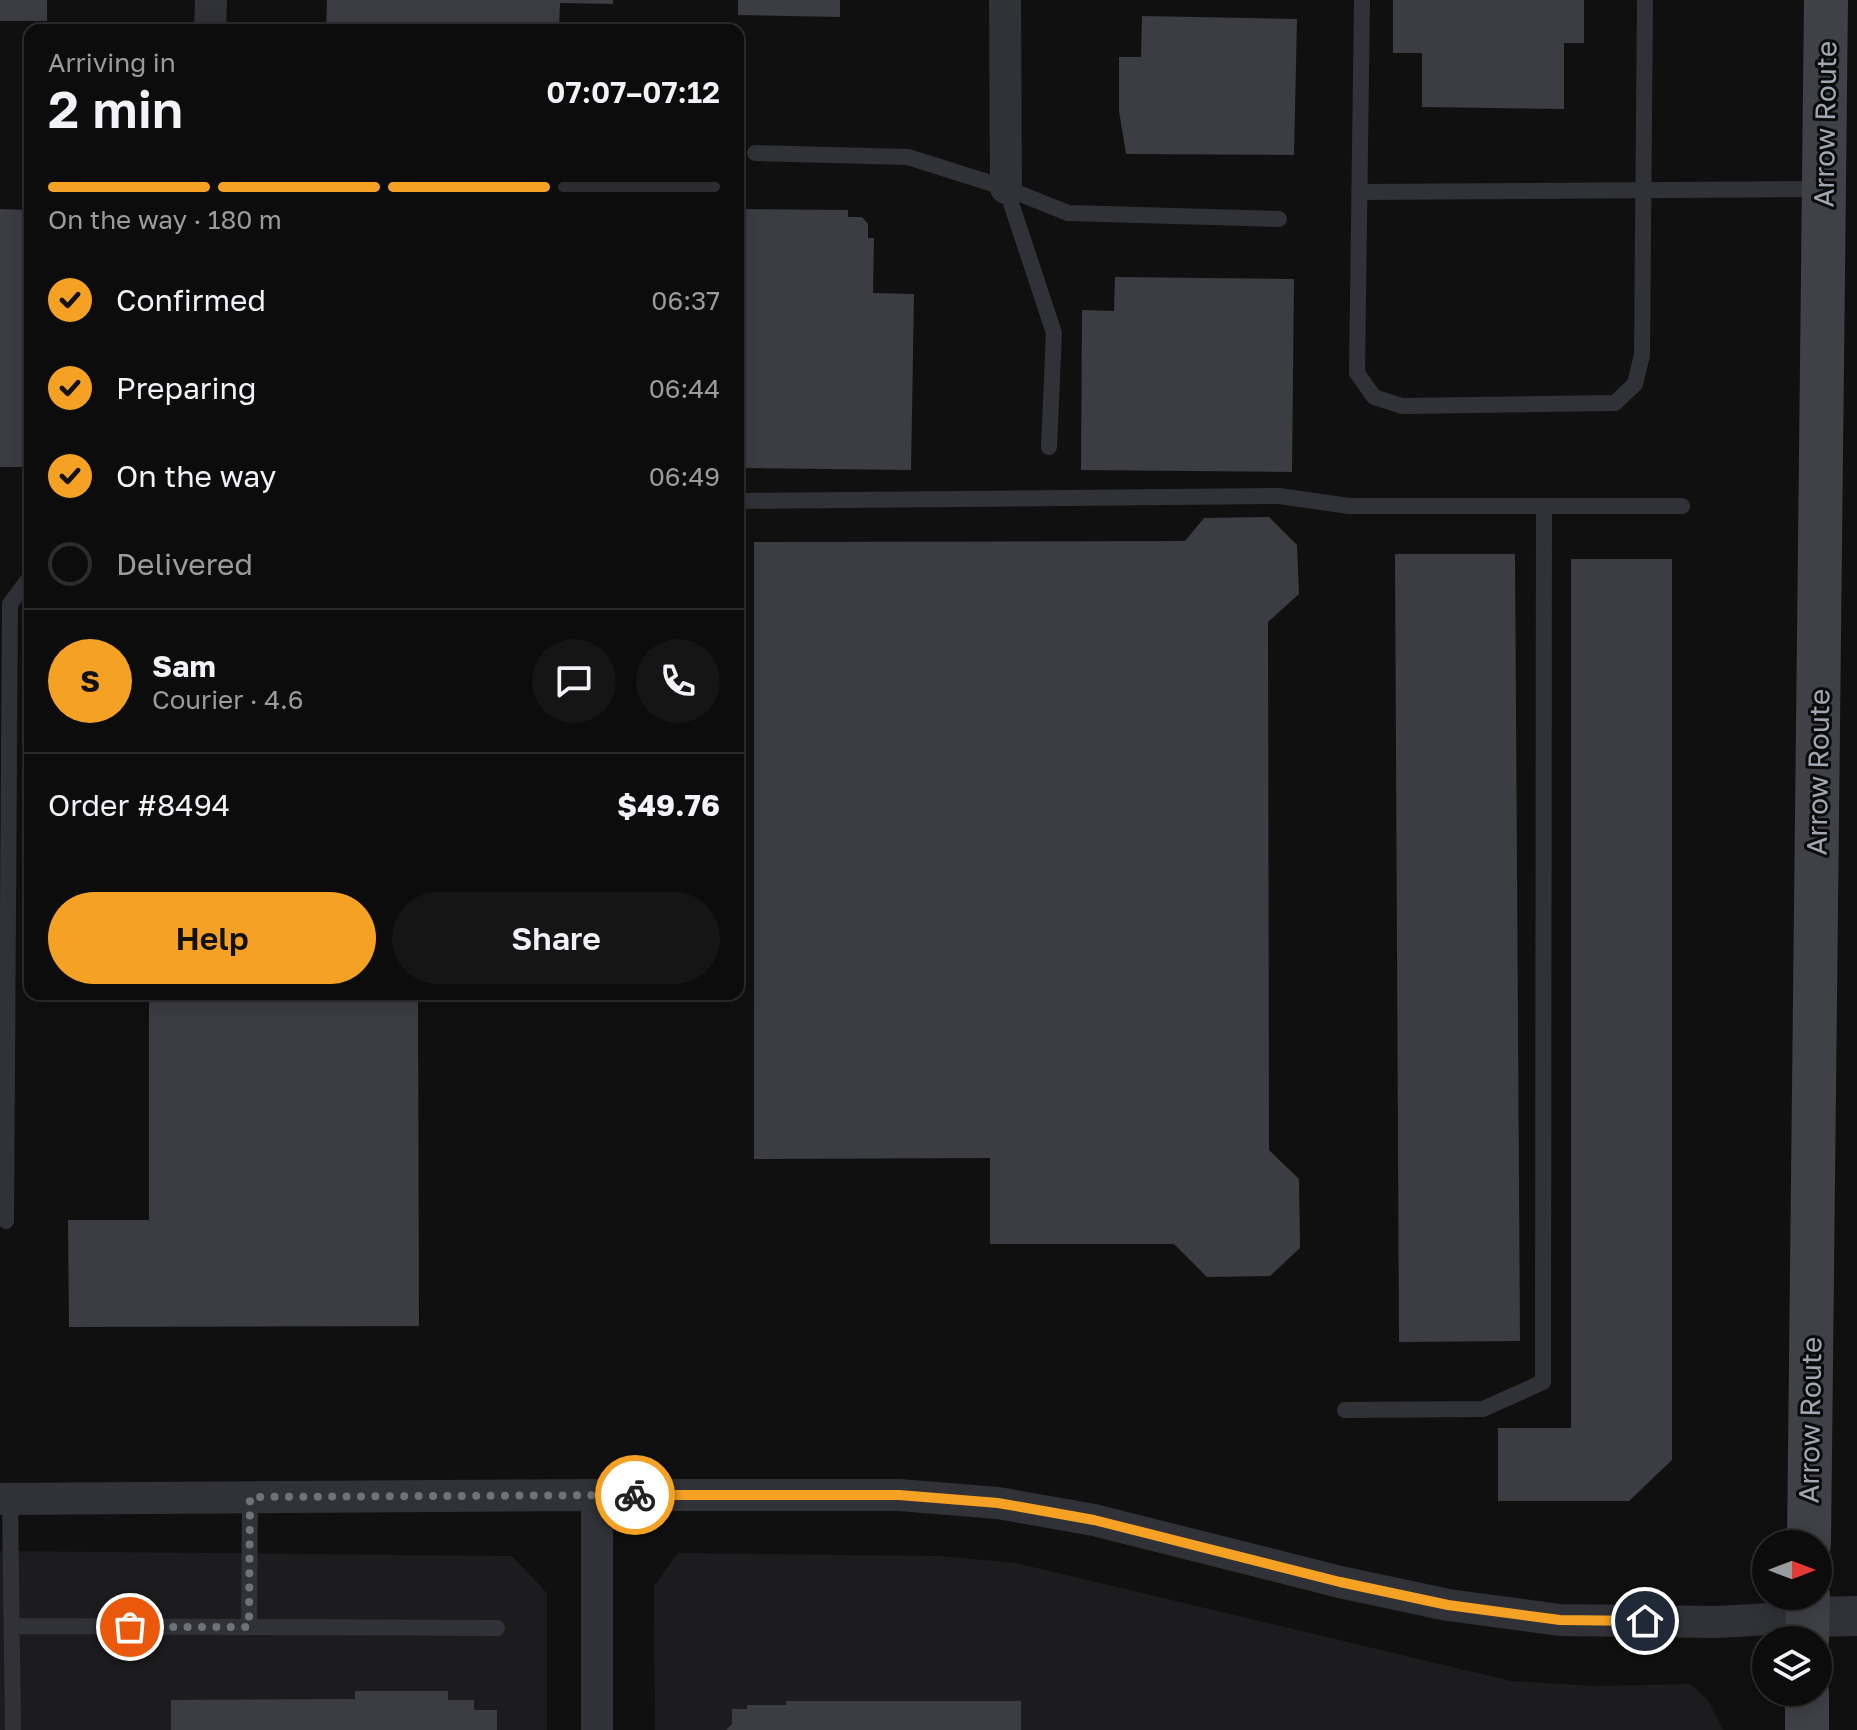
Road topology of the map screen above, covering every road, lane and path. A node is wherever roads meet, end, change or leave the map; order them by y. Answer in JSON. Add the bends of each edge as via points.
{"nodes":[{"id":1,"x":211,"y":0,"type":"edge"},
{"id":2,"x":1005,"y":0,"type":"edge"},
{"id":3,"x":1362,"y":0,"type":"edge"},
{"id":4,"x":1645,"y":0,"type":"edge"},
{"id":5,"x":1826,"y":0,"type":"edge"},
{"id":6,"x":210,"y":24,"type":"edge"},
{"id":7,"x":755,"y":153,"type":"dead end"},
{"id":8,"x":1006,"y":188,"type":"junction"},
{"id":9,"x":1824,"y":189,"type":"junction"},
{"id":10,"x":1644,"y":190,"type":"junction"},
{"id":11,"x":1359,"y":192,"type":"junction"},
{"id":12,"x":1279,"y":219,"type":"dead end"},
{"id":13,"x":1049,"y":447,"type":"dead end"},
{"id":14,"x":744,"y":501,"type":"edge"},
{"id":15,"x":1544,"y":506,"type":"junction"},
{"id":16,"x":1682,"y":506,"type":"dead end"},
{"id":17,"x":24,"y":585,"type":"edge"},
{"id":18,"x":6,"y":1221,"type":"dead end"},
{"id":19,"x":1345,"y":1410,"type":"dead end"},
{"id":20,"x":597,"y":1495,"type":"junction"},
{"id":21,"x":250,"y":1497,"type":"junction"},
{"id":22,"x":5,"y":1499,"type":"edge"},
{"id":23,"x":1809,"y":1530,"type":"edge"},
{"id":24,"x":1857,"y":1616,"type":"edge"},
{"id":25,"x":1808,"y":1618,"type":"edge"},
{"id":26,"x":12,"y":1626,"type":"junction"},
{"id":27,"x":249,"y":1627,"type":"junction"},
{"id":28,"x":497,"y":1628,"type":"dead end"},
{"id":29,"x":1807,"y":1706,"type":"edge"},
{"id":30,"x":13,"y":1730,"type":"edge"},
{"id":31,"x":597,"y":1730,"type":"edge"},
{"id":32,"x":1807,"y":1730,"type":"edge"}],
"edges":[{"from":1,"to":6,"type":"street"},
{"from":2,"to":8,"type":"street"},
{"from":3,"to":11,"type":"lane"},
{"from":4,"to":10,"type":"lane"},
{"from":5,"to":9,"type":"main road","name":"Arrow Route"},
{"from":7,"to":8,"type":"lane","via":[[908,157]]},
{"from":8,"to":12,"type":"lane","via":[[1068,213]]},
{"from":8,"to":13,"type":"lane","via":[[1054,333]]},
{"from":9,"to":10,"type":"lane"},
{"from":9,"to":23,"type":"main road","name":"Arrow Route"},
{"from":10,"to":11,"type":"lane"},
{"from":10,"to":11,"type":"lane","via":[[1642,355],[1635,384],[1615,403],[1402,406],[1374,397],[1357,373]]},
{"from":14,"to":15,"type":"lane","via":[[1279,496],[1349,506]]},
{"from":15,"to":16,"type":"lane"},
{"from":15,"to":19,"type":"lane","via":[[1543,1382],[1483,1409]]},
{"from":17,"to":18,"type":"lane","via":[[10,604]]},
{"from":20,"to":21,"type":"street"},
{"from":20,"to":25,"type":"street","via":[[899,1495],[998,1503],[1094,1520],[1448,1605],[1560,1620]]},
{"from":20,"to":31,"type":"street"},
{"from":21,"to":22,"type":"street"},
{"from":21,"to":27,"type":"lane"},
{"from":22,"to":26,"type":"lane"},
{"from":24,"to":25,"type":"street"},
{"from":26,"to":27,"type":"lane"},
{"from":26,"to":30,"type":"lane"},
{"from":27,"to":28,"type":"lane"},
{"from":29,"to":32,"type":"main road"}]}
